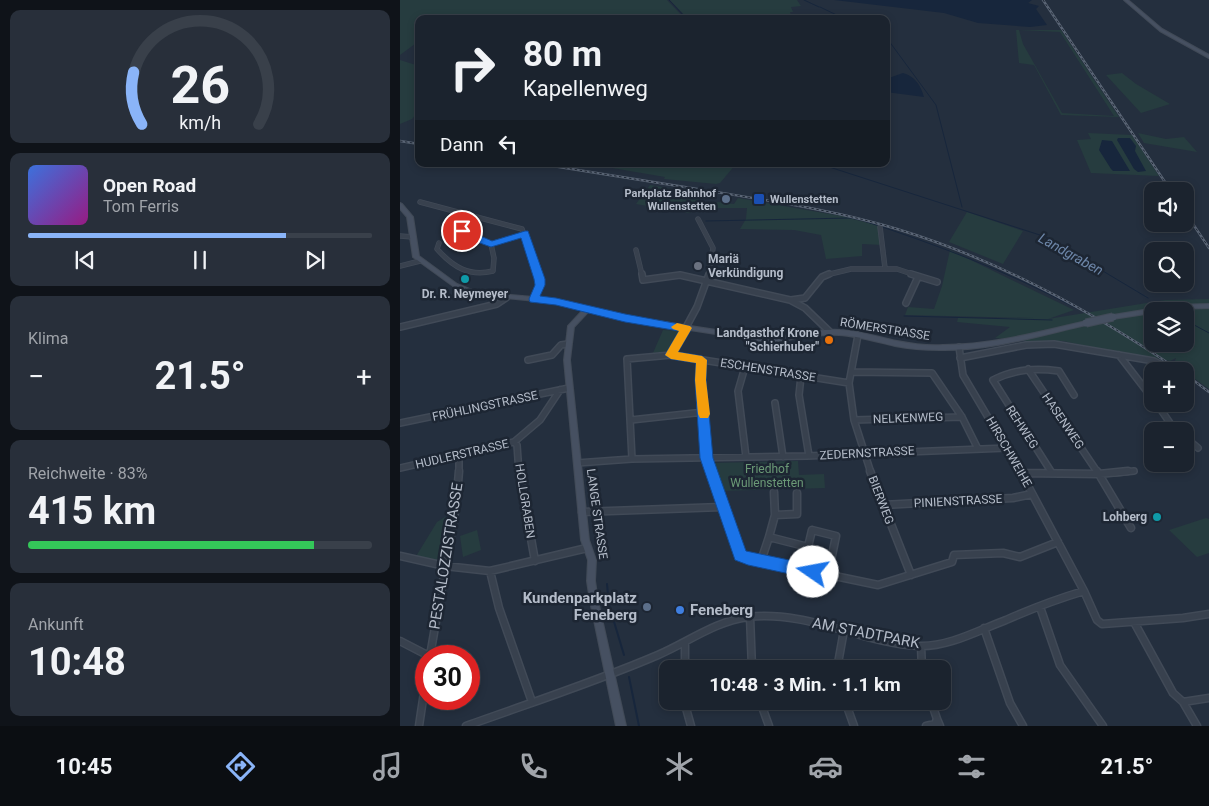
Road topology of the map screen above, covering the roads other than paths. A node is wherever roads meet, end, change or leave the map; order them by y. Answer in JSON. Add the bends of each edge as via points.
{"nodes":[{"id":1,"x":1126,"y":0,"type":"edge"},
{"id":2,"x":1209,"y":57,"type":"edge"},
{"id":3,"x":420,"y":202,"type":"dead end"},
{"id":4,"x":400,"y":205,"type":"edge"},
{"id":5,"x":462,"y":212,"type":"junction"},
{"id":6,"x":698,"y":220,"type":"dead end"},
{"id":7,"x":880,"y":228,"type":"dead end"},
{"id":8,"x":525,"y":234,"type":"junction"},
{"id":9,"x":400,"y":236,"type":"edge"},
{"id":10,"x":413,"y":236,"type":"junction"},
{"id":11,"x":438,"y":243,"type":"dead end"},
{"id":12,"x":491,"y":244,"type":"junction"},
{"id":13,"x":636,"y":250,"type":"dead end"},
{"id":14,"x":420,"y":261,"type":"junction"},
{"id":15,"x":400,"y":266,"type":"edge"},
{"id":16,"x":885,"y":268,"type":"junction"},
{"id":17,"x":918,"y":277,"type":"junction"},
{"id":18,"x":707,"y":282,"type":"junction"},
{"id":19,"x":937,"y":282,"type":"dead end"},
{"id":20,"x":506,"y":298,"type":"junction"},
{"id":21,"x":534,"y":299,"type":"junction"},
{"id":22,"x":790,"y":300,"type":"junction"},
{"id":23,"x":906,"y":304,"type":"dead end"},
{"id":24,"x":1209,"y":306,"type":"edge"},
{"id":25,"x":587,"y":309,"type":"junction"},
{"id":26,"x":400,"y":327,"type":"edge"},
{"id":27,"x":686,"y":328,"type":"junction"},
{"id":28,"x":830,"y":332,"type":"junction"},
{"id":29,"x":858,"y":335,"type":"junction"},
{"id":30,"x":568,"y":344,"type":"junction"},
{"id":31,"x":959,"y":347,"type":"junction"},
{"id":32,"x":671,"y":355,"type":"junction"},
{"id":33,"x":1118,"y":355,"type":"junction"},
{"id":34,"x":960,"y":358,"type":"junction"},
{"id":35,"x":528,"y":360,"type":"dead end"},
{"id":36,"x":702,"y":360,"type":"junction"},
{"id":37,"x":1156,"y":362,"type":"edge"},
{"id":38,"x":745,"y":366,"type":"junction"},
{"id":39,"x":1028,"y":369,"type":"junction"},
{"id":40,"x":851,"y":372,"type":"junction"},
{"id":41,"x":801,"y":376,"type":"junction"},
{"id":42,"x":849,"y":383,"type":"junction"},
{"id":43,"x":569,"y":388,"type":"junction"},
{"id":44,"x":1144,"y":388,"type":"edge"},
{"id":45,"x":560,"y":390,"type":"junction"},
{"id":46,"x":1074,"y":395,"type":"dead end"},
{"id":47,"x":775,"y":403,"type":"dead end"},
{"id":48,"x":704,"y":412,"type":"junction"},
{"id":49,"x":962,"y":417,"type":"junction"},
{"id":50,"x":631,"y":420,"type":"junction"},
{"id":51,"x":854,"y":420,"type":"junction"},
{"id":52,"x":400,"y":423,"type":"edge"},
{"id":53,"x":514,"y":442,"type":"junction"},
{"id":54,"x":1194,"y":445,"type":"edge"},
{"id":55,"x":1007,"y":448,"type":"junction"},
{"id":56,"x":1198,"y":448,"type":"dead end"},
{"id":57,"x":978,"y":449,"type":"junction"},
{"id":58,"x":863,"y":453,"type":"junction"},
{"id":59,"x":459,"y":456,"type":"junction"},
{"id":60,"x":809,"y":456,"type":"junction"},
{"id":61,"x":746,"y":457,"type":"junction"},
{"id":62,"x":783,"y":457,"type":"junction"},
{"id":63,"x":707,"y":458,"type":"junction"},
{"id":64,"x":632,"y":459,"type":"junction"},
{"id":65,"x":577,"y":463,"type":"junction"},
{"id":66,"x":400,"y":468,"type":"edge"},
{"id":67,"x":1134,"y":470,"type":"dead end"},
{"id":68,"x":1021,"y":473,"type":"junction"},
{"id":69,"x":1052,"y":473,"type":"junction"},
{"id":70,"x":1099,"y":474,"type":"junction"},
{"id":71,"x":774,"y":492,"type":"dead end"},
{"id":72,"x":797,"y":493,"type":"dead end"},
{"id":73,"x":1032,"y":494,"type":"junction"},
{"id":74,"x":883,"y":504,"type":"junction"},
{"id":75,"x":722,"y":507,"type":"junction"},
{"id":76,"x":582,"y":512,"type":"junction"},
{"id":77,"x":775,"y":515,"type":"junction"},
{"id":78,"x":1130,"y":528,"type":"dead end"},
{"id":79,"x":769,"y":536,"type":"junction"},
{"id":80,"x":1058,"y":542,"type":"junction"},
{"id":81,"x":588,"y":548,"type":"junction"},
{"id":82,"x":400,"y":556,"type":"edge"},
{"id":83,"x":761,"y":561,"type":"junction"},
{"id":84,"x":535,"y":562,"type":"junction"},
{"id":85,"x":445,"y":566,"type":"junction"},
{"id":86,"x":490,"y":571,"type":"junction"},
{"id":87,"x":828,"y":575,"type":"junction"},
{"id":88,"x":911,"y":575,"type":"junction"},
{"id":89,"x":1084,"y":591,"type":"junction"},
{"id":90,"x":1040,"y":607,"type":"junction"},
{"id":91,"x":1209,"y":614,"type":"edge"},
{"id":92,"x":750,"y":616,"type":"junction"},
{"id":93,"x":1134,"y":622,"type":"junction"},
{"id":94,"x":984,"y":628,"type":"junction"},
{"id":95,"x":844,"y":630,"type":"junction"},
{"id":96,"x":400,"y":641,"type":"edge"},
{"id":97,"x":685,"y":643,"type":"junction"},
{"id":98,"x":432,"y":645,"type":"edge"},
{"id":99,"x":921,"y":646,"type":"junction"},
{"id":100,"x":415,"y":648,"type":"edge"},
{"id":101,"x":685,"y":660,"type":"edge"},
{"id":102,"x":752,"y":660,"type":"edge"},
{"id":103,"x":839,"y":660,"type":"edge"},
{"id":104,"x":922,"y":660,"type":"edge"},
{"id":105,"x":611,"y":673,"type":"junction"},
{"id":106,"x":1209,"y":698,"type":"edge"},
{"id":107,"x":532,"y":702,"type":"junction"},
{"id":108,"x":1183,"y":702,"type":"junction"},
{"id":109,"x":421,"y":710,"type":"edge"},
{"id":110,"x":687,"y":710,"type":"edge"},
{"id":111,"x":763,"y":710,"type":"edge"},
{"id":112,"x":848,"y":710,"type":"edge"},
{"id":113,"x":935,"y":710,"type":"edge"},
{"id":114,"x":939,"y":722,"type":"edge"},
{"id":115,"x":419,"y":726,"type":"edge"},
{"id":116,"x":466,"y":726,"type":"edge"},
{"id":117,"x":621,"y":726,"type":"edge"},
{"id":118,"x":691,"y":726,"type":"edge"},
{"id":119,"x":768,"y":726,"type":"edge"},
{"id":120,"x":854,"y":726,"type":"edge"},
{"id":121,"x":926,"y":726,"type":"edge"},
{"id":122,"x":1023,"y":726,"type":"edge"},
{"id":123,"x":1103,"y":726,"type":"edge"},
{"id":124,"x":1197,"y":726,"type":"edge"}],
"edges":[{"from":1,"to":2,"type":"main road","via":[[1161,30]]},
{"from":3,"to":5,"type":"street"},
{"from":4,"to":10,"type":"main road","via":[[410,217]]},
{"from":5,"to":8,"type":"street","via":[[516,226]]},
{"from":5,"to":12,"type":"street","via":[[454,222],[464,234]]},
{"from":6,"to":18,"type":"street","via":[[713,248]]},
{"from":7,"to":16,"type":"street"},
{"from":8,"to":12,"type":"street"},
{"from":8,"to":21,"type":"street","via":[[540,279]]},
{"from":9,"to":10,"type":"street"},
{"from":10,"to":14,"type":"main road","via":[[414,252]]},
{"from":11,"to":12,"type":"street","via":[[437,250],[444,258],[476,276],[495,269]]},
{"from":13,"to":18,"type":"street","via":[[643,280],[680,275]]},
{"from":14,"to":15,"type":"street"},
{"from":14,"to":20,"type":"main road","name":"RÖMERSTRASSE","via":[[468,292]]},
{"from":16,"to":17,"type":"street"},
{"from":16,"to":22,"type":"street","via":[[830,273],[816,282],[805,298]]},
{"from":17,"to":19,"type":"street"},
{"from":17,"to":23,"type":"street"},
{"from":18,"to":22,"type":"street"},
{"from":18,"to":27,"type":"street"},
{"from":20,"to":21,"type":"main road","name":"RÖMERSTRASSE"},
{"from":20,"to":26,"type":"street","via":[[497,304]]},
{"from":21,"to":25,"type":"main road","name":"RÖMERSTRASSE"},
{"from":22,"to":28,"type":"street","via":[[805,308]]},
{"from":24,"to":31,"type":"main road","name":"RÖMERSTRASSE","bridge":true,"via":[[1174,307],[1112,317],[996,343]]},
{"from":25,"to":27,"type":"main road","name":"RÖMERSTRASSE"},
{"from":25,"to":30,"type":"main road","name":"LANGE STRASSE","via":[[573,323]]},
{"from":27,"to":28,"type":"main road","name":"RÖMERSTRASSE","via":[[768,340]]},
{"from":27,"to":32,"type":"street"},
{"from":28,"to":29,"type":"main road","name":"RÖMERSTRASSE"},
{"from":29,"to":31,"type":"main road","name":"RÖMERSTRASSE","via":[[919,347]]},
{"from":29,"to":40,"type":"street","name":"BIERWEG"},
{"from":30,"to":35,"type":"street","via":[[561,345],[555,354]]},
{"from":30,"to":43,"type":"main road","name":"LANGE STRASSE"},
{"from":31,"to":34,"type":"street","name":"HIRSCHWEIHE"},
{"from":32,"to":36,"type":"street","name":"ESCHENSTRASSE"},
{"from":32,"to":50,"type":"street","name":"ESCHENSTRASSE","via":[[627,359]]},
{"from":33,"to":34,"type":"street","via":[[1054,344],[1026,345]]},
{"from":33,"to":37,"type":"street"},
{"from":33,"to":44,"type":"street"},
{"from":34,"to":55,"type":"street","name":"HIRSCHWEIHE","via":[[963,375]]},
{"from":36,"to":38,"type":"street","name":"ESCHENSTRASSE"},
{"from":36,"to":48,"type":"street","via":[[700,380]]},
{"from":38,"to":41,"type":"street","name":"ESCHENSTRASSE"},
{"from":38,"to":61,"type":"street","via":[[738,391]]},
{"from":39,"to":46,"type":"street","via":[[1059,371]]},
{"from":39,"to":69,"type":"street","name":"REHWEG","via":[[1008,372],[993,380]]},
{"from":39,"to":70,"type":"street","name":"HASENWEG"},
{"from":40,"to":42,"type":"street","name":"BIERWEG"},
{"from":40,"to":49,"type":"street","via":[[932,373]]},
{"from":41,"to":42,"type":"street","name":"ESCHENSTRASSE"},
{"from":41,"to":60,"type":"street","via":[[799,395]]},
{"from":42,"to":51,"type":"street","name":"BIERWEG"},
{"from":43,"to":45,"type":"street","name":"FRÜHLINGSTRASSE"},
{"from":43,"to":65,"type":"main road","name":"LANGE STRASSE"},
{"from":45,"to":52,"type":"street","name":"FRÜHLINGSTRASSE"},
{"from":45,"to":53,"type":"street","name":"HUDLERSTRASSE","via":[[540,420]]},
{"from":47,"to":62,"type":"street"},
{"from":48,"to":50,"type":"street"},
{"from":48,"to":63,"type":"street"},
{"from":49,"to":51,"type":"street","name":"NELKENWEG"},
{"from":49,"to":57,"type":"street"},
{"from":50,"to":64,"type":"street"},
{"from":51,"to":58,"type":"street","name":"BIERWEG"},
{"from":53,"to":59,"type":"street","name":"HUDLERSTRASSE"},
{"from":53,"to":84,"type":"street","name":"HOLLGRABEN"},
{"from":54,"to":56,"type":"street"},
{"from":55,"to":57,"type":"street","name":"ZEDERNSTRASSE"},
{"from":55,"to":68,"type":"street","name":"HIRSCHWEIHE"},
{"from":57,"to":58,"type":"street","name":"ZEDERNSTRASSE"},
{"from":58,"to":60,"type":"street","name":"ZEDERNSTRASSE"},
{"from":58,"to":74,"type":"street","name":"BIERWEG"},
{"from":59,"to":66,"type":"street","name":"HUDLERSTRASSE"},
{"from":59,"to":85,"type":"street","name":"PESTALOZZISTRASSE","via":[[458,492]]},
{"from":60,"to":62,"type":"street","name":"ZEDERNSTRASSE"},
{"from":61,"to":62,"type":"street","name":"ZEDERNSTRASSE"},
{"from":61,"to":63,"type":"street","name":"ZEDERNSTRASSE"},
{"from":63,"to":64,"type":"street","name":"ZEDERNSTRASSE"},
{"from":63,"to":75,"type":"street"},
{"from":64,"to":65,"type":"street","name":"ZEDERNSTRASSE"},
{"from":65,"to":76,"type":"main road","name":"LANGE STRASSE"},
{"from":67,"to":70,"type":"street"},
{"from":68,"to":69,"type":"street"},
{"from":68,"to":73,"type":"street","name":"HIRSCHWEIHE"},
{"from":69,"to":70,"type":"street"},
{"from":70,"to":78,"type":"street","name":"HASENWEG"},
{"from":71,"to":77,"type":"street"},
{"from":72,"to":77,"type":"street","via":[[797,514]]},
{"from":73,"to":74,"type":"street","name":"PINIENSTRASSE","via":[[1013,498]]},
{"from":73,"to":80,"type":"street","name":"HIRSCHWEIHE"},
{"from":74,"to":88,"type":"street","name":"BIERWEG"},
{"from":75,"to":76,"type":"street"},
{"from":75,"to":83,"type":"street","via":[[740,555]]},
{"from":76,"to":81,"type":"main road","name":"LANGE STRASSE"},
{"from":77,"to":79,"type":"street"},
{"from":79,"to":83,"type":"street"},
{"from":79,"to":87,"type":"street","via":[[808,547],[812,530],[836,536]]},
{"from":80,"to":88,"type":"street","via":[[1020,556],[1003,552],[954,555],[952,562]]},
{"from":80,"to":89,"type":"street","name":"HIRSCHWEIHE"},
{"from":81,"to":84,"type":"street"},
{"from":81,"to":105,"type":"main road","name":"LANGE STRASSE","via":[[592,560],[591,585]]},
{"from":82,"to":85,"type":"street"},
{"from":83,"to":87,"type":"street"},
{"from":84,"to":86,"type":"street"},
{"from":85,"to":86,"type":"street"},
{"from":85,"to":98,"type":"street","name":"PESTALOZZISTRASSE"},
{"from":86,"to":107,"type":"street","via":[[499,608]]},
{"from":87,"to":88,"type":"street","via":[[878,585]]},
{"from":89,"to":90,"type":"street","name":"AM STADTPARK"},
{"from":89,"to":93,"type":"street","via":[[1099,623]]},
{"from":90,"to":94,"type":"street","name":"AM STADTPARK"},
{"from":90,"to":123,"type":"street","via":[[1060,666]]},
{"from":91,"to":93,"type":"street"},
{"from":92,"to":95,"type":"street","name":"AM STADTPARK","via":[[797,618]]},
{"from":92,"to":97,"type":"street","name":"AM STADTPARK","via":[[730,621]]},
{"from":92,"to":102,"type":"street"},
{"from":93,"to":108,"type":"street","via":[[1173,693]]},
{"from":94,"to":99,"type":"street","name":"AM STADTPARK","via":[[938,644]]},
{"from":94,"to":122,"type":"street","via":[[1010,702]]},
{"from":95,"to":99,"type":"street","name":"AM STADTPARK"},
{"from":95,"to":103,"type":"street"},
{"from":96,"to":100,"type":"street"},
{"from":97,"to":101,"type":"street"},
{"from":97,"to":105,"type":"street","name":"AM STADTPARK"},
{"from":99,"to":104,"type":"street"},
{"from":105,"to":107,"type":"street","name":"AM STADTPARK"},
{"from":105,"to":117,"type":"main road","name":"LANGE STRASSE"},
{"from":106,"to":108,"type":"street"},
{"from":107,"to":116,"type":"street","name":"AM STADTPARK"},
{"from":108,"to":124,"type":"street"},
{"from":109,"to":115,"type":"street"},
{"from":110,"to":118,"type":"street"},
{"from":111,"to":119,"type":"street"},
{"from":112,"to":120,"type":"street"},
{"from":113,"to":114,"type":"street"},
{"from":114,"to":121,"type":"street"}]}
